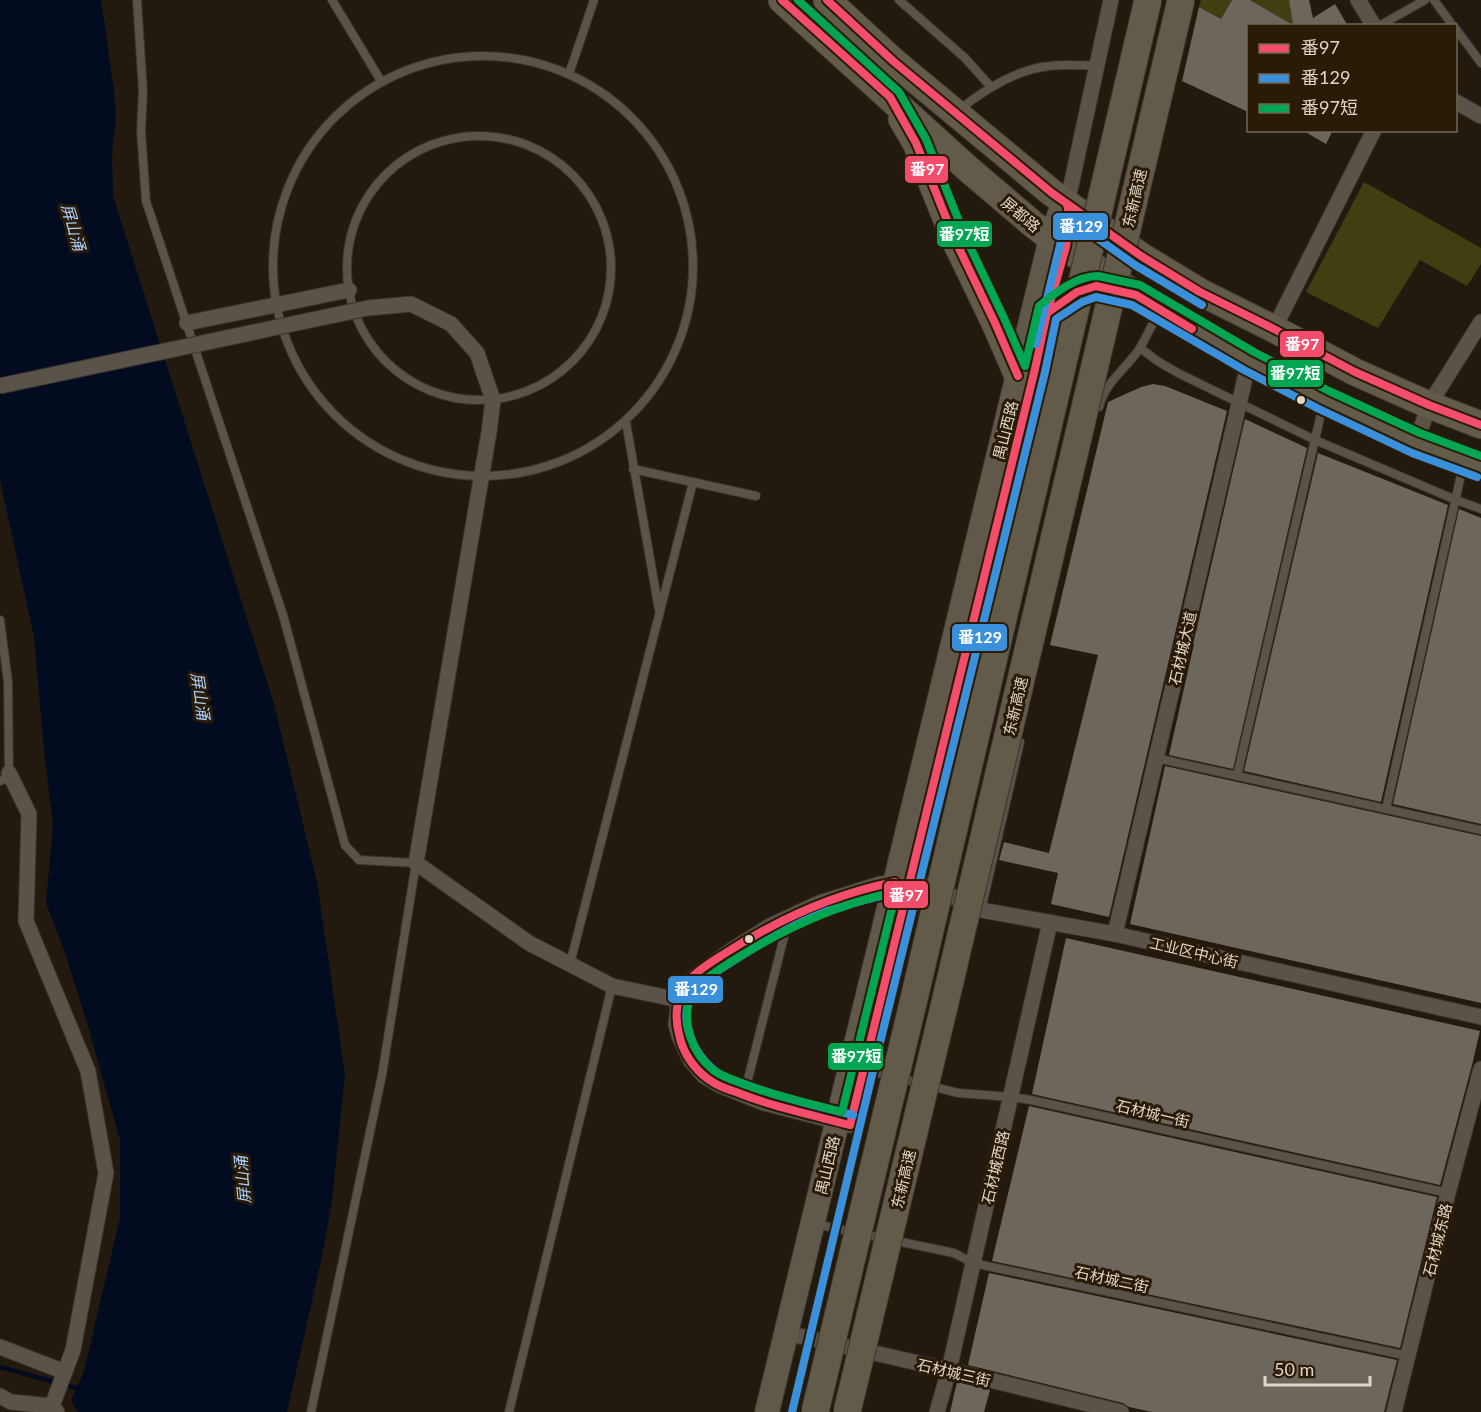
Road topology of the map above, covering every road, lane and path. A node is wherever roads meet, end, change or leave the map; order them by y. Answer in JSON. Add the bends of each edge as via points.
{"nodes":[{"id":1,"x":137,"y":0,"type":"edge"},
{"id":2,"x":332,"y":0,"type":"edge"},
{"id":3,"x":594,"y":0,"type":"edge"},
{"id":4,"x":782,"y":0,"type":"edge"},
{"id":5,"x":827,"y":0,"type":"edge"},
{"id":6,"x":900,"y":0,"type":"edge"},
{"id":7,"x":1111,"y":0,"type":"edge"},
{"id":8,"x":1148,"y":0,"type":"edge"},
{"id":9,"x":1181,"y":0,"type":"edge"},
{"id":10,"x":1358,"y":0,"type":"edge"},
{"id":11,"x":1425,"y":0,"type":"edge"},
{"id":12,"x":1434,"y":0,"type":"edge"},
{"id":13,"x":1373,"y":24,"type":"edge"},
{"id":14,"x":1383,"y":24,"type":"edge"},
{"id":15,"x":1452,"y":24,"type":"edge"},
{"id":16,"x":1457,"y":31,"type":"edge"},
{"id":17,"x":1481,"y":63,"type":"edge"},
{"id":18,"x":1097,"y":66,"type":"junction"},
{"id":19,"x":569,"y":74,"type":"junction"},
{"id":20,"x":381,"y":81,"type":"junction"},
{"id":21,"x":991,"y":87,"type":"junction"},
{"id":22,"x":890,"y":97,"type":"junction"},
{"id":23,"x":1457,"y":103,"type":"edge"},
{"id":24,"x":956,"y":113,"type":"junction"},
{"id":25,"x":1481,"y":116,"type":"edge"},
{"id":26,"x":1373,"y":132,"type":"edge"},
{"id":27,"x":1067,"y":204,"type":"junction"},
{"id":28,"x":1058,"y":243,"type":"junction"},
{"id":29,"x":349,"y":290,"type":"junction"},
{"id":30,"x":1136,"y":295,"type":"junction"},
{"id":31,"x":276,"y":305,"type":"junction"},
{"id":32,"x":1160,"y":310,"type":"junction"},
{"id":33,"x":1047,"y":313,"type":"junction"},
{"id":34,"x":1481,"y":322,"type":"edge"},
{"id":35,"x":187,"y":323,"type":"junction"},
{"id":36,"x":1274,"y":329,"type":"junction"},
{"id":37,"x":1140,"y":348,"type":"junction"},
{"id":38,"x":1250,"y":361,"type":"junction"},
{"id":39,"x":1018,"y":376,"type":"junction"},
{"id":40,"x":0,"y":386,"type":"edge"},
{"id":41,"x":493,"y":400,"type":"junction"},
{"id":42,"x":1324,"y":400,"type":"junction"},
{"id":43,"x":1240,"y":403,"type":"junction"},
{"id":44,"x":1429,"y":405,"type":"junction"},
{"id":45,"x":1098,"y":411,"type":"dead end"},
{"id":46,"x":626,"y":422,"type":"junction"},
{"id":47,"x":1481,"y":425,"type":"edge"},
{"id":48,"x":1315,"y":440,"type":"junction"},
{"id":49,"x":1416,"y":443,"type":"junction"},
{"id":50,"x":1473,"y":464,"type":"edge"},
{"id":51,"x":633,"y":470,"type":"junction"},
{"id":52,"x":481,"y":477,"type":"junction"},
{"id":53,"x":693,"y":482,"type":"junction"},
{"id":54,"x":756,"y":496,"type":"dead end"},
{"id":55,"x":1456,"y":500,"type":"junction"},
{"id":56,"x":1481,"y":509,"type":"edge"},
{"id":57,"x":659,"y":614,"type":"junction"},
{"id":58,"x":0,"y":620,"type":"edge"},
{"id":59,"x":1022,"y":736,"type":"dead end"},
{"id":60,"x":1156,"y":758,"type":"junction"},
{"id":61,"x":1237,"y":776,"type":"junction"},
{"id":62,"x":5,"y":777,"type":"edge"},
{"id":63,"x":1386,"y":809,"type":"junction"},
{"id":64,"x":1481,"y":830,"type":"edge"},
{"id":65,"x":416,"y":863,"type":"junction"},
{"id":66,"x":902,"y":882,"type":"junction"},
{"id":67,"x":981,"y":910,"type":"junction"},
{"id":68,"x":789,"y":917,"type":"junction"},
{"id":69,"x":1050,"y":922,"type":"junction"},
{"id":70,"x":1115,"y":934,"type":"junction"},
{"id":71,"x":570,"y":964,"type":"junction"},
{"id":72,"x":612,"y":986,"type":"junction"},
{"id":73,"x":679,"y":1000,"type":"junction"},
{"id":74,"x":1481,"y":1017,"type":"edge"},
{"id":75,"x":857,"y":1067,"type":"junction"},
{"id":76,"x":1481,"y":1069,"type":"edge"},
{"id":77,"x":744,"y":1095,"type":"junction"},
{"id":78,"x":1011,"y":1097,"type":"junction"},
{"id":79,"x":843,"y":1123,"type":"junction"},
{"id":80,"x":1448,"y":1193,"type":"junction"},
{"id":81,"x":819,"y":1225,"type":"junction"},
{"id":82,"x":973,"y":1263,"type":"junction"},
{"id":83,"x":793,"y":1335,"type":"junction"},
{"id":84,"x":0,"y":1347,"type":"edge"},
{"id":85,"x":1408,"y":1356,"type":"junction"},
{"id":86,"x":949,"y":1370,"type":"junction"},
{"id":87,"x":65,"y":1372,"type":"junction"},
{"id":88,"x":0,"y":1396,"type":"edge"},
{"id":89,"x":55,"y":1409,"type":"edge"},
{"id":90,"x":312,"y":1412,"type":"edge"},
{"id":91,"x":509,"y":1412,"type":"edge"},
{"id":92,"x":767,"y":1412,"type":"edge"},
{"id":93,"x":781,"y":1412,"type":"edge"},
{"id":94,"x":814,"y":1412,"type":"edge"},
{"id":95,"x":847,"y":1412,"type":"edge"},
{"id":96,"x":937,"y":1412,"type":"edge"},
{"id":97,"x":1121,"y":1412,"type":"edge"},
{"id":98,"x":1394,"y":1412,"type":"edge"}],
"edges":[{"from":1,"to":35,"type":"lane","via":[[146,201]]},
{"from":2,"to":20,"type":"lane"},
{"from":3,"to":19,"type":"lane"},
{"from":4,"to":22,"type":"highway","name":"屏都路"},
{"from":5,"to":24,"type":"highway"},
{"from":6,"to":21,"type":"lane"},
{"from":7,"to":18,"type":"street"},
{"from":8,"to":94,"type":"highway","name":"东新高速","bridge":true},
{"from":9,"to":95,"type":"highway","name":"东新高速","bridge":true},
{"from":10,"to":13,"type":"street"},
{"from":11,"to":14,"type":"lane"},
{"from":12,"to":15,"type":"lane"},
{"from":16,"to":17,"type":"lane"},
{"from":18,"to":21,"type":"lane","via":[[1050,66],[1026,71]]},
{"from":18,"to":27,"type":"street"},
{"from":19,"to":20,"type":"lane","via":[[523,59],[474,55],[426,62]]},
{"from":19,"to":46,"type":"lane","via":[[602,92],[632,117],[656,146],[675,179],[688,214],[694,252],[693,290],[685,327],[671,362],[651,394]]},
{"from":20,"to":31,"type":"lane","via":[[345,106],[315,138],[292,175],[278,217],[273,261]]},
{"from":21,"to":24,"type":"lane"},
{"from":22,"to":28,"type":"highway","name":"屏都路","via":[[967,168]]},
{"from":22,"to":39,"type":"highway","via":[[916,143],[955,240]]},
{"from":23,"to":25,"type":"street"},
{"from":24,"to":27,"type":"highway"},
{"from":26,"to":36,"type":"street"},
{"from":27,"to":28,"type":"main road","name":"禺山西路","via":[[1061,210]]},
{"from":27,"to":36,"type":"highway","via":[[1200,292]]},
{"from":28,"to":30,"type":"highway","name":"屏都路"},
{"from":28,"to":33,"type":"main road","name":"禺山西路"},
{"from":28,"to":39,"type":"main road","name":"禺山西路"},
{"from":29,"to":31,"type":"street"},
{"from":29,"to":41,"type":"lane","via":[[361,328],[384,360],[416,384],[453,398]]},
{"from":29,"to":41,"type":"lane","via":[[348,255],[355,221],[372,190],[396,165],[426,147],[459,137],[483,136],[529,145],[559,163],[584,188],[602,218],[611,252],[610,287],[601,321],[583,351],[558,375],[527,392]]},
{"from":30,"to":32,"type":"highway","name":"屏都路"},
{"from":30,"to":33,"type":"highway","via":[[1096,286],[1077,292]]},
{"from":31,"to":35,"type":"street"},
{"from":31,"to":52,"type":"lane","via":[[288,344],[307,381],[333,413],[365,440],[401,460],[440,472]]},
{"from":32,"to":37,"type":"lane"},
{"from":32,"to":38,"type":"highway","name":"屏都路"},
{"from":33,"to":66,"type":"main road","name":"禺山西路"},
{"from":34,"to":44,"type":"street"},
{"from":35,"to":65,"type":"lane","via":[[283,615],[345,845],[359,860]]},
{"from":36,"to":44,"type":"highway"},
{"from":37,"to":43,"type":"lane","via":[[1159,362]]},
{"from":37,"to":45,"type":"lane","via":[[1109,384]]},
{"from":38,"to":42,"type":"highway","name":"屏都路"},
{"from":38,"to":43,"type":"street","name":"石材城大道"},
{"from":39,"to":66,"type":"main road","name":"禺山西路"},
{"from":40,"to":41,"type":"street","bridge":true,"via":[[368,308],[411,304],[451,324],[477,353]]},
{"from":41,"to":52,"type":"street"},
{"from":42,"to":48,"type":"lane"},
{"from":42,"to":49,"type":"highway","name":"屏都路"},
{"from":43,"to":48,"type":"lane"},
{"from":43,"to":60,"type":"street","name":"石材城大道"},
{"from":44,"to":47,"type":"highway"},
{"from":44,"to":49,"type":"street"},
{"from":46,"to":51,"type":"lane"},
{"from":46,"to":52,"type":"lane","via":[[601,442],[544,468]]},
{"from":48,"to":55,"type":"lane"},
{"from":48,"to":61,"type":"lane"},
{"from":49,"to":50,"type":"highway","name":"屏都路"},
{"from":50,"to":55,"type":"lane"},
{"from":51,"to":53,"type":"lane"},
{"from":51,"to":57,"type":"lane"},
{"from":52,"to":65,"type":"street"},
{"from":53,"to":54,"type":"lane"},
{"from":53,"to":57,"type":"lane"},
{"from":55,"to":56,"type":"lane"},
{"from":55,"to":63,"type":"lane"},
{"from":57,"to":71,"type":"lane"},
{"from":58,"to":62,"type":"lane","via":[[8,682]]},
{"from":59,"to":67,"type":"lane"},
{"from":60,"to":61,"type":"lane"},
{"from":60,"to":70,"type":"street","name":"石材城大道"},
{"from":61,"to":63,"type":"lane"},
{"from":62,"to":87,"type":"street","via":[[29,814],[26,921],[88,1071],[106,1173],[74,1350]]},
{"from":63,"to":64,"type":"lane"},
{"from":65,"to":71,"type":"street","via":[[529,943]]},
{"from":65,"to":90,"type":"lane","via":[[382,1075]]},
{"from":66,"to":67,"type":"street","name":"工业区中心街","via":[[934,888]]},
{"from":66,"to":68,"type":"street","via":[[880,884]]},
{"from":66,"to":75,"type":"main road","name":"禺山西路"},
{"from":67,"to":69,"type":"street","name":"工业区中心街"},
{"from":68,"to":73,"type":"street","via":[[710,965],[684,987]]},
{"from":68,"to":77,"type":"lane"},
{"from":69,"to":70,"type":"street","name":"工业区中心街"},
{"from":69,"to":78,"type":"street","name":"石材城西路"},
{"from":70,"to":74,"type":"street","name":"工业区中心街"},
{"from":71,"to":72,"type":"street"},
{"from":72,"to":73,"type":"street"},
{"from":72,"to":91,"type":"lane"},
{"from":73,"to":77,"type":"street","via":[[676,1024],[691,1061],[719,1085]]},
{"from":75,"to":78,"type":"lane","name":"石材城一街","via":[[958,1093]]},
{"from":75,"to":79,"type":"main road","name":"禺山西路"},
{"from":76,"to":80,"type":"street","name":"石材城东路"},
{"from":77,"to":79,"type":"street"},
{"from":78,"to":80,"type":"lane","name":"石材城一街"},
{"from":78,"to":82,"type":"street","name":"石材城西路"},
{"from":79,"to":81,"type":"main road","name":"禺山西路"},
{"from":80,"to":85,"type":"street","name":"石材城东路"},
{"from":81,"to":82,"type":"lane","name":"石材城二街","via":[[954,1253]]},
{"from":81,"to":83,"type":"main road","name":"禺山西路"},
{"from":82,"to":85,"type":"lane","name":"石材城二街"},
{"from":82,"to":86,"type":"street","name":"石材城西路"},
{"from":83,"to":86,"type":"street","name":"石材城三街"},
{"from":83,"to":92,"type":"main road","name":"禺山西路"},
{"from":83,"to":93,"type":"main road","name":"禺山西路"},
{"from":84,"to":87,"type":"street"},
{"from":85,"to":98,"type":"street","name":"石材城东路"},
{"from":86,"to":96,"type":"street","name":"石材城西路"},
{"from":86,"to":97,"type":"street","name":"石材城三街"},
{"from":87,"to":89,"type":"street"},
{"from":88,"to":89,"type":"street","via":[[11,1402]]}]}
